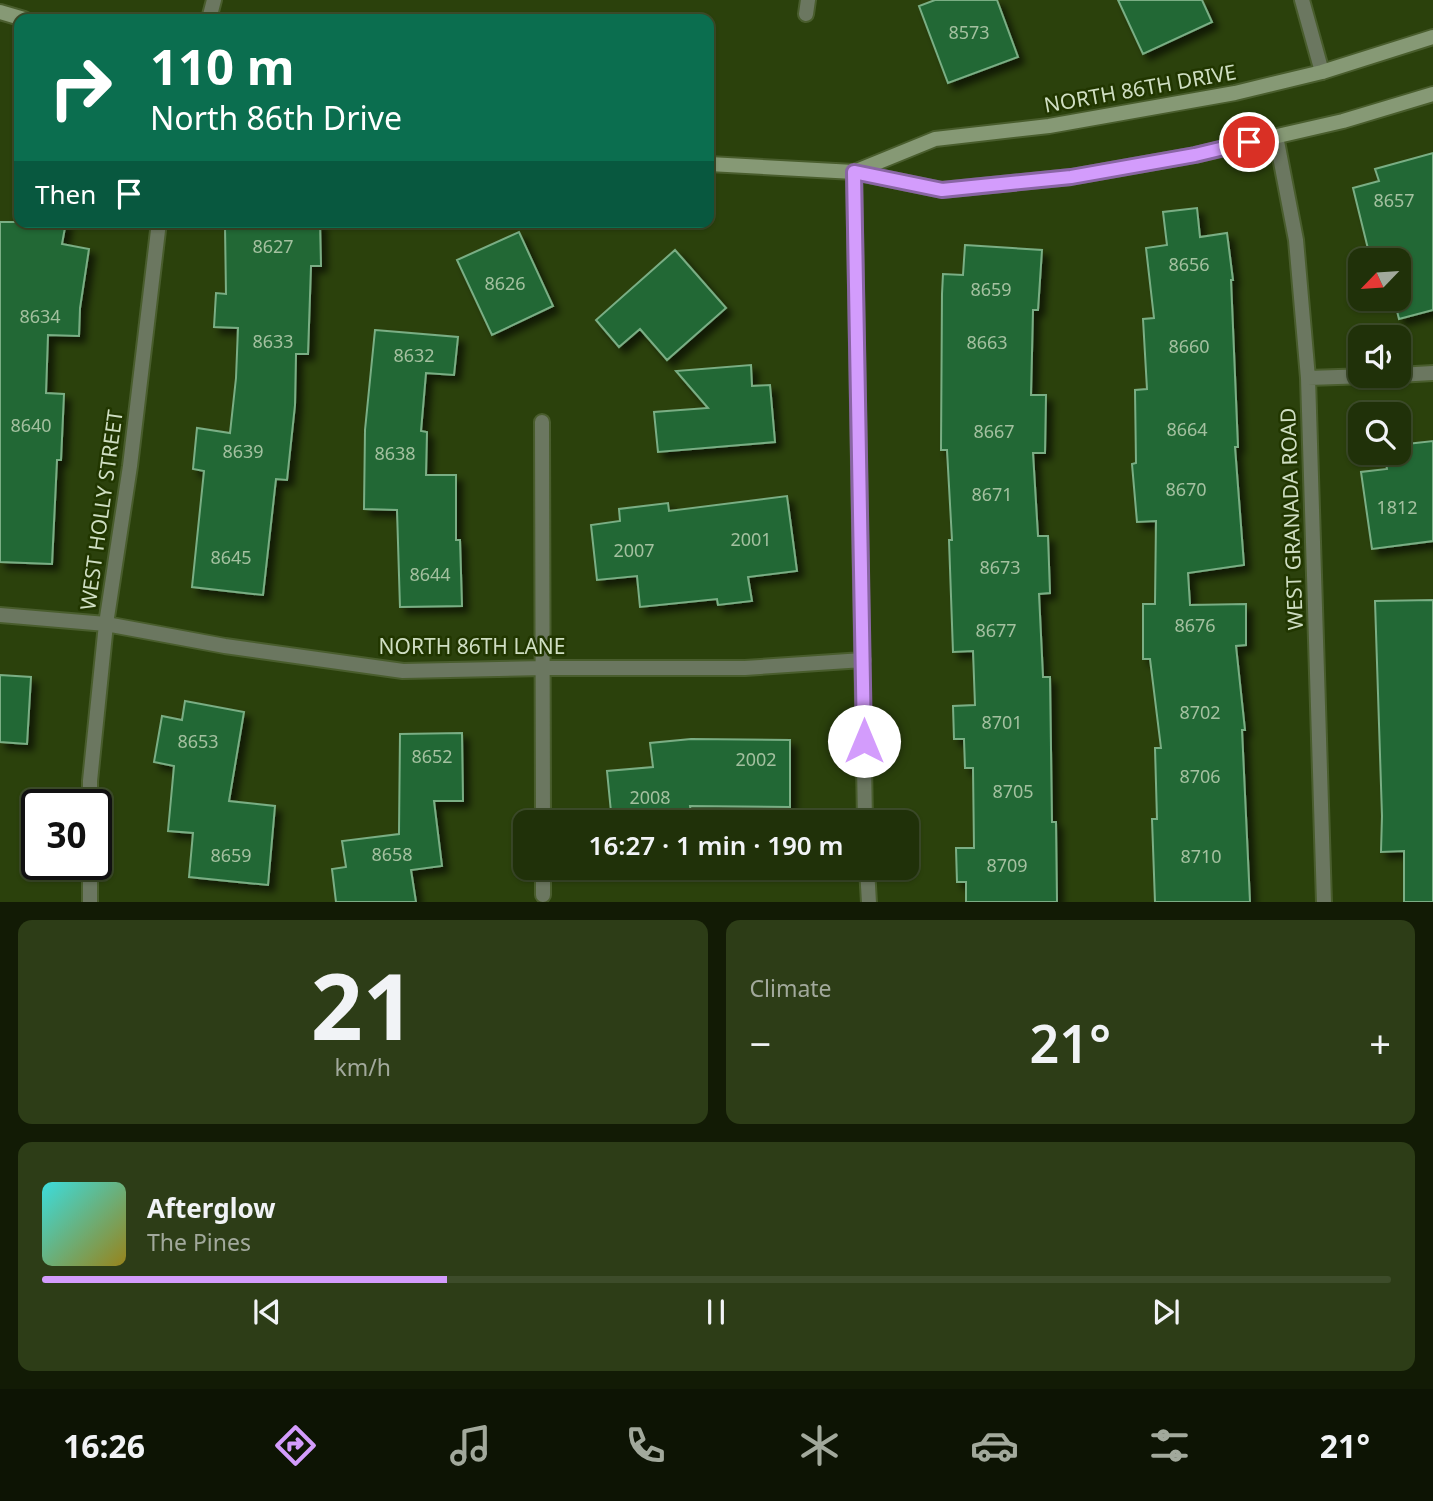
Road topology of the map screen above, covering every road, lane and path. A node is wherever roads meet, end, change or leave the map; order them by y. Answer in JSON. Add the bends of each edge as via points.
{"nodes":[{"id":1,"x":1303,"y":0,"type":"edge"},
{"id":2,"x":1433,"y":37,"type":"edge"},
{"id":3,"x":1322,"y":72,"type":"junction"},
{"id":4,"x":1433,"y":94,"type":"edge"},
{"id":5,"x":1276,"y":136,"type":"junction"},
{"id":6,"x":714,"y":164,"type":"edge"},
{"id":7,"x":854,"y":172,"type":"junction"},
{"id":8,"x":158,"y":228,"type":"edge"},
{"id":9,"x":1433,"y":373,"type":"edge"},
{"id":10,"x":1411,"y":374,"type":"edge"},
{"id":11,"x":1348,"y":377,"type":"edge"},
{"id":12,"x":1308,"y":378,"type":"junction"},
{"id":13,"x":542,"y":422,"type":"dead end"},
{"id":14,"x":0,"y":615,"type":"edge"},
{"id":15,"x":106,"y":624,"type":"junction"},
{"id":16,"x":863,"y":660,"type":"junction"},
{"id":17,"x":544,"y":668,"type":"junction"},
{"id":18,"x":90,"y":789,"type":"edge"},
{"id":19,"x":544,"y":810,"type":"edge"},
{"id":20,"x":865,"y":810,"type":"edge"},
{"id":21,"x":90,"y":880,"type":"edge"},
{"id":22,"x":543,"y":880,"type":"edge"},
{"id":23,"x":868,"y":880,"type":"edge"},
{"id":24,"x":543,"y":895,"type":"dead end"},
{"id":25,"x":90,"y":902,"type":"edge"},
{"id":26,"x":869,"y":902,"type":"edge"},
{"id":27,"x":1324,"y":902,"type":"edge"}],
"edges":[{"from":1,"to":3,"type":"street"},
{"from":2,"to":3,"type":"street","name":"NORTH 86TH DRIVE"},
{"from":3,"to":7,"type":"street","name":"NORTH 86TH DRIVE","via":[[1124,114],[934,139]]},
{"from":4,"to":5,"type":"street","name":"NORTH 86TH DRIVE"},
{"from":5,"to":7,"type":"street","name":"NORTH 86TH DRIVE","via":[[1071,177],[942,190]]},
{"from":5,"to":12,"type":"street","name":"WEST GRANADA ROAD","via":[[1296,240]]},
{"from":6,"to":7,"type":"street","name":"NORTH 86TH DRIVE"},
{"from":7,"to":16,"type":"street"},
{"from":8,"to":15,"type":"street","name":"WEST HOLLY STREET"},
{"from":9,"to":10,"type":"street"},
{"from":11,"to":12,"type":"street"},
{"from":12,"to":27,"type":"street","name":"WEST GRANADA ROAD"},
{"from":13,"to":17,"type":"street"},
{"from":14,"to":15,"type":"street","name":"NORTH 86TH LANE"},
{"from":15,"to":17,"type":"street","name":"NORTH 86TH LANE","via":[[403,671]]},
{"from":15,"to":18,"type":"street","name":"WEST HOLLY STREET"},
{"from":16,"to":17,"type":"street","name":"NORTH 86TH LANE","via":[[745,668]]},
{"from":16,"to":20,"type":"street"},
{"from":17,"to":19,"type":"street"},
{"from":21,"to":25,"type":"street"},
{"from":22,"to":24,"type":"street"},
{"from":23,"to":26,"type":"street"}]}
